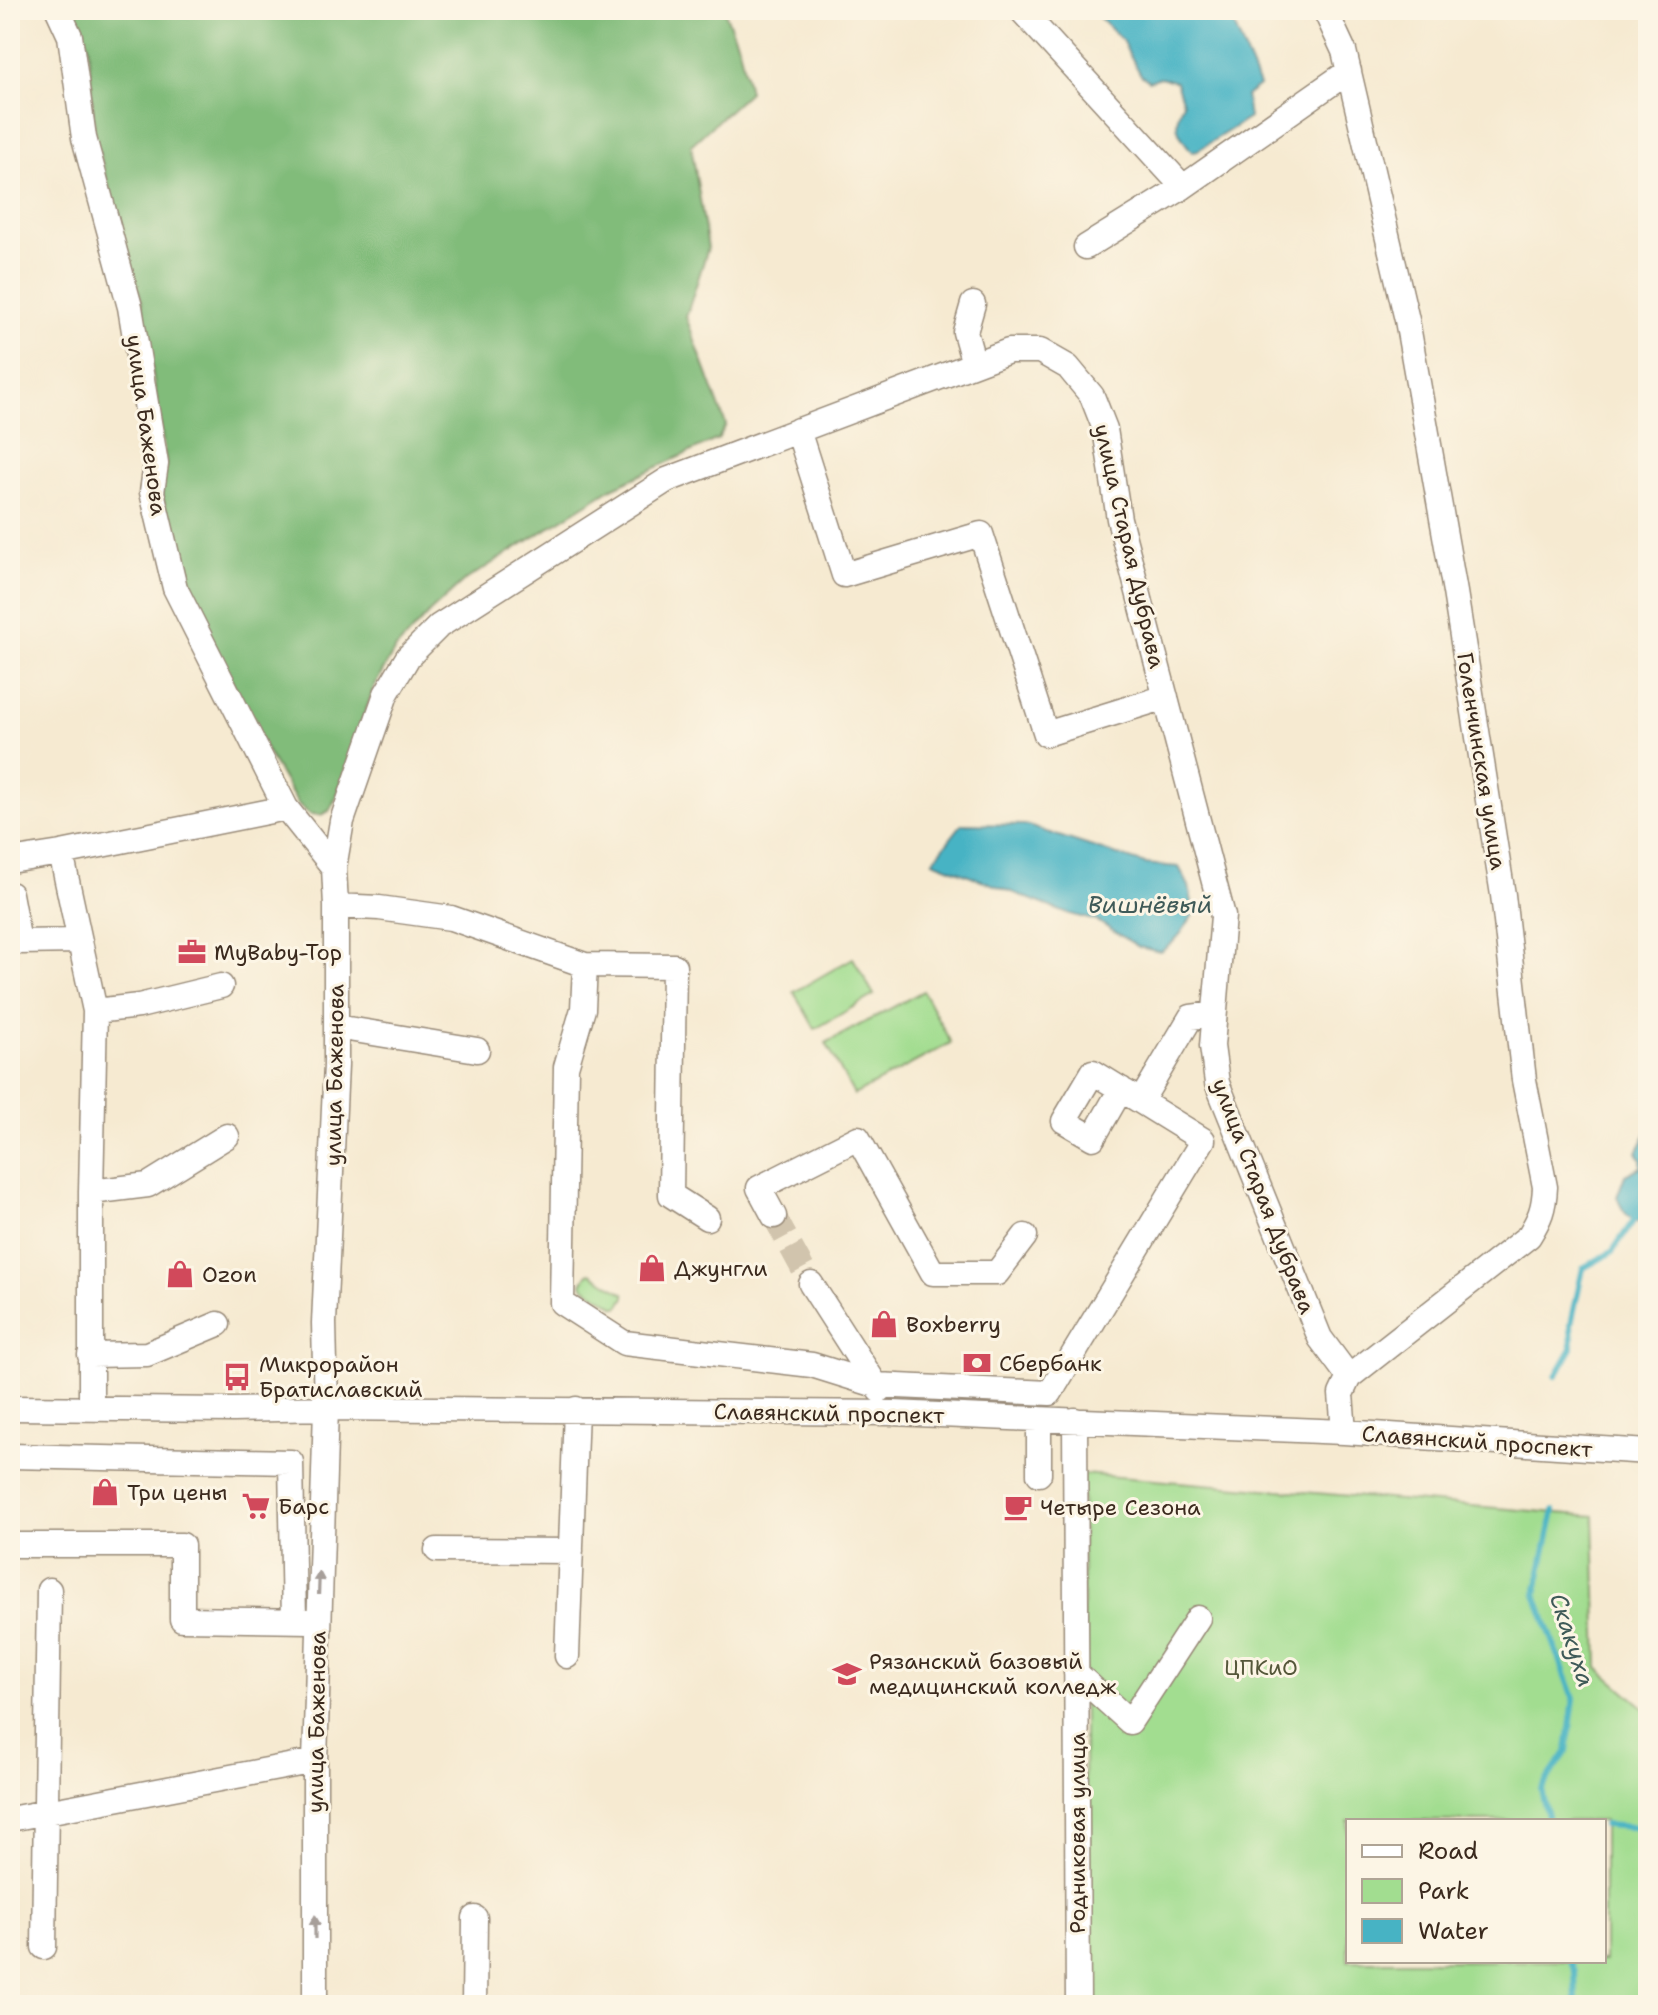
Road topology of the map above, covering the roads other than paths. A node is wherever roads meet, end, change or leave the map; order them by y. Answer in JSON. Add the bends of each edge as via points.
{"nodes":[{"id":1,"x":58,"y":10,"type":"edge"},
{"id":2,"x":1021,"y":10,"type":"edge"},
{"id":3,"x":1325,"y":10,"type":"edge"},
{"id":4,"x":1349,"y":71,"type":"junction"},
{"id":5,"x":1183,"y":187,"type":"junction"},
{"id":6,"x":1086,"y":247,"type":"dead end"},
{"id":7,"x":973,"y":304,"type":"dead end"},
{"id":8,"x":974,"y":364,"type":"junction"},
{"id":9,"x":798,"y":430,"type":"junction"},
{"id":10,"x":1166,"y":697,"type":"junction"},
{"id":11,"x":286,"y":808,"type":"junction"},
{"id":12,"x":61,"y":853,"type":"junction"},
{"id":13,"x":10,"y":861,"type":"edge"},
{"id":14,"x":334,"y":868,"type":"junction"},
{"id":15,"x":10,"y":894,"type":"edge"},
{"id":16,"x":336,"y":906,"type":"junction"},
{"id":17,"x":79,"y":941,"type":"junction"},
{"id":18,"x":585,"y":965,"type":"junction"},
{"id":19,"x":221,"y":986,"type":"dead end"},
{"id":20,"x":95,"y":1011,"type":"junction"},
{"id":21,"x":1214,"y":1014,"type":"junction"},
{"id":22,"x":336,"y":1027,"type":"junction"},
{"id":23,"x":477,"y":1050,"type":"dead end"},
{"id":24,"x":227,"y":1136,"type":"dead end"},
{"id":25,"x":91,"y":1192,"type":"junction"},
{"id":26,"x":774,"y":1216,"type":"tunnel mouth"},
{"id":27,"x":707,"y":1218,"type":"dead end"},
{"id":28,"x":1025,"y":1236,"type":"dead end"},
{"id":29,"x":811,"y":1284,"type":"tunnel mouth"},
{"id":30,"x":218,"y":1324,"type":"dead end"},
{"id":31,"x":90,"y":1355,"type":"junction"},
{"id":32,"x":1349,"y":1377,"type":"junction"},
{"id":33,"x":876,"y":1385,"type":"junction"},
{"id":34,"x":91,"y":1407,"type":"junction"},
{"id":35,"x":10,"y":1408,"type":"edge"},
{"id":36,"x":326,"y":1408,"type":"junction"},
{"id":37,"x":576,"y":1409,"type":"junction"},
{"id":38,"x":893,"y":1413,"type":"junction"},
{"id":39,"x":1039,"y":1419,"type":"junction"},
{"id":40,"x":1075,"y":1420,"type":"junction"},
{"id":41,"x":1344,"y":1432,"type":"junction"},
{"id":42,"x":1648,"y":1452,"type":"edge"},
{"id":43,"x":10,"y":1456,"type":"edge"},
{"id":44,"x":1039,"y":1474,"type":"dead end"},
{"id":45,"x":10,"y":1545,"type":"edge"},
{"id":46,"x":437,"y":1550,"type":"dead end"},
{"id":47,"x":571,"y":1551,"type":"junction"},
{"id":48,"x":49,"y":1590,"type":"dead end"},
{"id":49,"x":1198,"y":1618,"type":"dead end"},
{"id":50,"x":306,"y":1620,"type":"junction"},
{"id":51,"x":567,"y":1656,"type":"dead end"},
{"id":52,"x":1076,"y":1673,"type":"junction"},
{"id":53,"x":315,"y":1761,"type":"junction"},
{"id":54,"x":46,"y":1812,"type":"junction"},
{"id":55,"x":10,"y":1819,"type":"edge"},
{"id":56,"x":475,"y":1918,"type":"dead end"},
{"id":57,"x":44,"y":1947,"type":"dead end"},
{"id":58,"x":315,"y":2005,"type":"edge"},
{"id":59,"x":474,"y":2005,"type":"edge"},
{"id":60,"x":1078,"y":2005,"type":"edge"}],
"edges":[{"from":1,"to":11,"type":"street","name":"улица Баженова","via":[[70,36],[84,138],[130,307],[156,464],[152,492],[175,588]]},
{"from":2,"to":5,"type":"street"},
{"from":3,"to":4,"type":"street","name":"Голенчинская улица"},
{"from":4,"to":5,"type":"street"},
{"from":4,"to":32,"type":"street","name":"Голенчинская улица","via":[[1407,320],[1503,895],[1524,1080],[1545,1187],[1541,1217],[1529,1236]]},
{"from":5,"to":6,"type":"street"},
{"from":7,"to":8,"type":"street","via":[[965,332]]},
{"from":8,"to":9,"type":"street","name":"улица Старая Дубрава"},
{"from":8,"to":10,"type":"street","name":"улица Старая Дубрава","via":[[1009,351],[1040,351],[1068,367],[1092,396],[1105,429],[1119,519]]},
{"from":9,"to":10,"type":"street","via":[[844,575],[981,534],[1046,734]]},
{"from":9,"to":14,"type":"street","name":"улица Старая Дубрава","via":[[667,480],[439,626],[408,657],[386,694],[342,821]]},
{"from":10,"to":21,"type":"street","name":"улица Старая Дубрава","via":[[1223,916]]},
{"from":11,"to":12,"type":"street"},
{"from":11,"to":14,"type":"street","name":"улица Баженова"},
{"from":12,"to":13,"type":"street"},
{"from":12,"to":17,"type":"street"},
{"from":14,"to":16,"type":"street","name":"улица Баженова"},
{"from":15,"to":17,"type":"street","via":[[19,942]]},
{"from":16,"to":18,"type":"street","via":[[451,918]]},
{"from":16,"to":22,"type":"street","name":"улица Баженова"},
{"from":17,"to":20,"type":"street"},
{"from":18,"to":27,"type":"street","via":[[674,966],[671,1195]]},
{"from":18,"to":33,"type":"street","via":[[583,1009],[566,1067],[562,1303],[624,1343],[812,1365]]},
{"from":19,"to":20,"type":"street"},
{"from":20,"to":25,"type":"street"},
{"from":21,"to":32,"type":"street","name":"улица Старая Дубрава","via":[[1217,1083],[1320,1338]]},
{"from":21,"to":33,"type":"street","via":[[1191,1017],[1131,1095],[1203,1140],[1050,1393]]},
{"from":22,"to":23,"type":"street"},
{"from":22,"to":36,"type":"street","name":"улица Баженова","via":[[324,1323]]},
{"from":24,"to":25,"type":"street","via":[[148,1185]]},
{"from":25,"to":31,"type":"street"},
{"from":26,"to":28,"type":"street","via":[[759,1188],[858,1138],[933,1273],[997,1273]]},
{"from":29,"to":33,"type":"street"},
{"from":30,"to":31,"type":"street","via":[[147,1354]]},
{"from":31,"to":34,"type":"street"},
{"from":32,"to":41,"type":"street","via":[[1341,1394]]},
{"from":33,"to":38,"type":"street"},
{"from":34,"to":35,"type":"street","name":"Славянский проспект"},
{"from":34,"to":36,"type":"street","name":"Славянский проспект"},
{"from":36,"to":37,"type":"street","name":"Славянский проспект"},
{"from":50,"to":36,"type":"street","name":"улица Баженова","one_way":true},
{"from":37,"to":38,"type":"street","name":"Славянский проспект"},
{"from":37,"to":47,"type":"street"},
{"from":38,"to":39,"type":"street","name":"Славянский проспект"},
{"from":39,"to":40,"type":"street","name":"Славянский проспект"},
{"from":39,"to":44,"type":"street"},
{"from":40,"to":41,"type":"street","name":"Славянский проспект"},
{"from":40,"to":52,"type":"street","name":"Родниковая улица"},
{"from":41,"to":42,"type":"street","name":"Славянский проспект"},
{"from":43,"to":50,"type":"street","via":[[291,1462]]},
{"from":45,"to":50,"type":"street","via":[[182,1545],[182,1619]]},
{"from":46,"to":47,"type":"street"},
{"from":47,"to":51,"type":"street"},
{"from":48,"to":54,"type":"street"},
{"from":49,"to":52,"type":"street","via":[[1130,1722]]},
{"from":50,"to":53,"type":"street","name":"улица Баженова"},
{"from":52,"to":60,"type":"street","name":"Родниковая улица"},
{"from":53,"to":54,"type":"street"},
{"from":58,"to":53,"type":"street","name":"улица Баженова","one_way":true},
{"from":54,"to":55,"type":"street"},
{"from":54,"to":57,"type":"street"},
{"from":56,"to":59,"type":"street"}]}
